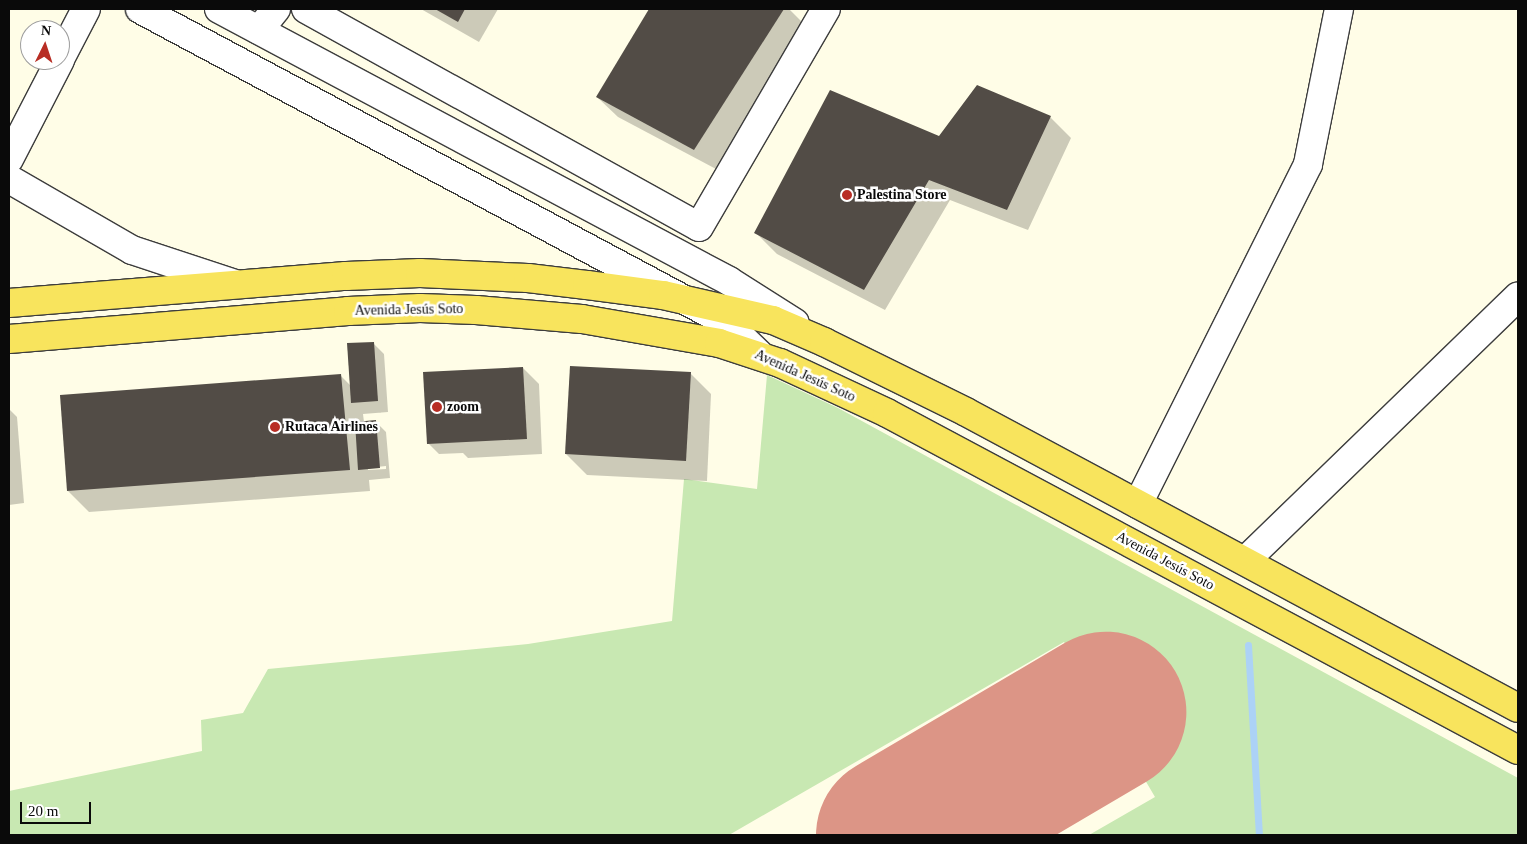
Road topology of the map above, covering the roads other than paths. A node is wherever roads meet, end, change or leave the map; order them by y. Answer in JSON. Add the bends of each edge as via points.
{"nodes":[{"id":1,"x":86,"y":9,"type":"edge"},
{"id":2,"x":140,"y":9,"type":"edge"},
{"id":3,"x":219,"y":9,"type":"edge"},
{"id":4,"x":276,"y":9,"type":"edge"},
{"id":5,"x":306,"y":9,"type":"edge"},
{"id":6,"x":826,"y":9,"type":"edge"},
{"id":7,"x":1340,"y":9,"type":"edge"},
{"id":8,"x":259,"y":30,"type":"junction"},
{"id":9,"x":70,"y":40,"type":"edge"},
{"id":10,"x":55,"y":70,"type":"edge"},
{"id":11,"x":9,"y":159,"type":"edge"},
{"id":12,"x":9,"y":179,"type":"edge"},
{"id":13,"x":235,"y":284,"type":"junction"},
{"id":14,"x":1518,"y":296,"type":"edge"},
{"id":15,"x":684,"y":300,"type":"junction"},
{"id":16,"x":9,"y":303,"type":"edge"},
{"id":17,"x":9,"y":339,"type":"edge"},
{"id":18,"x":824,"y":342,"type":"junction"},
{"id":19,"x":759,"y":354,"type":"junction"},
{"id":20,"x":1138,"y":504,"type":"junction"},
{"id":21,"x":1245,"y":561,"type":"junction"},
{"id":22,"x":1518,"y":708,"type":"edge"},
{"id":23,"x":1518,"y":750,"type":"edge"}],
"edges":[{"from":1,"to":9,"type":"street"},
{"from":2,"to":15,"type":"street"},
{"from":3,"to":8,"type":"street"},
{"from":4,"to":8,"type":"street"},
{"from":5,"to":6,"type":"street","via":[[699,227]]},
{"from":7,"to":20,"type":"street","via":[[1308,164]]},
{"from":8,"to":18,"type":"street","via":[[729,281]]},
{"from":10,"to":11,"type":"street"},
{"from":12,"to":13,"type":"street","via":[[132,250]]},
{"from":13,"to":15,"type":"main road","via":[[346,276],[478,274],[587,284]]},
{"from":13,"to":16,"type":"main road"},
{"from":14,"to":21,"type":"street"},
{"from":15,"to":18,"type":"main road","via":[[773,320]]},
{"from":15,"to":19,"type":"street","via":[[734,330]]},
{"from":17,"to":19,"type":"main road","name":"Avenida Jesús Soto","via":[[420,308],[582,320],[657,331]]},
{"from":18,"to":20,"type":"main road","via":[[951,404]]},
{"from":19,"to":23,"type":"main road","name":"Avenida Jesús Soto","via":[[931,436]]},
{"from":20,"to":21,"type":"main road"},
{"from":21,"to":22,"type":"main road"}]}
